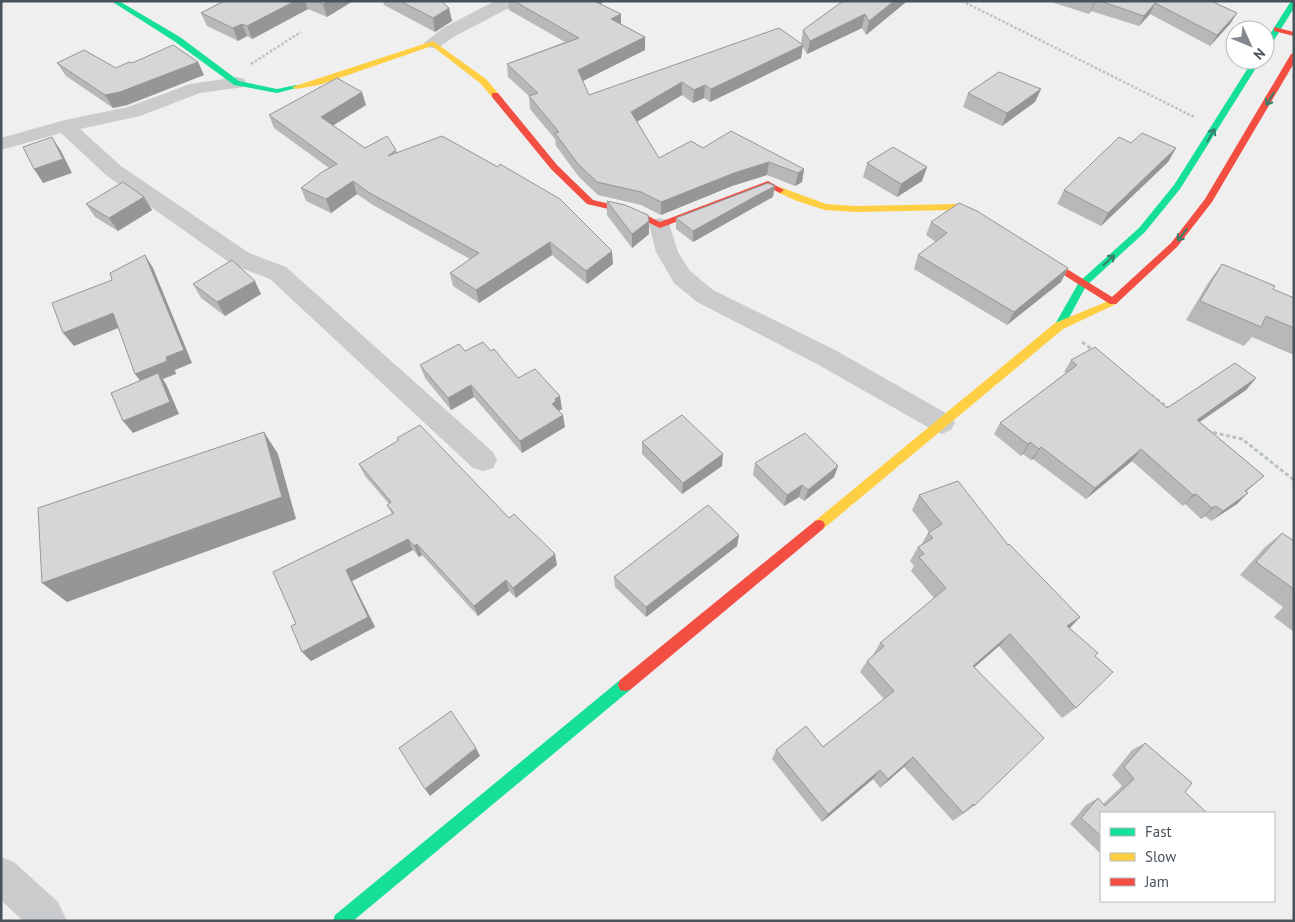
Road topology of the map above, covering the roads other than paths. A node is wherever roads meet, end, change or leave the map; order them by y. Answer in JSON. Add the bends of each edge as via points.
{"nodes":[{"id":1,"x":114,"y":1,"type":"edge"},
{"id":2,"x":509,"y":1,"type":"edge"},
{"id":3,"x":1294,"y":2,"type":"edge"},
{"id":4,"x":1277,"y":29,"type":"junction"},
{"id":5,"x":1275,"y":32,"type":"edge"},
{"id":6,"x":1294,"y":34,"type":"edge"},
{"id":7,"x":433,"y":43,"type":"junction"},
{"id":8,"x":1294,"y":56,"type":"edge"},
{"id":9,"x":1251,"y":70,"type":"edge"},
{"id":10,"x":233,"y":79,"type":"junction"},
{"id":11,"x":65,"y":126,"type":"junction"},
{"id":12,"x":1,"y":144,"type":"edge"},
{"id":13,"x":660,"y":225,"type":"junction"},
{"id":14,"x":999,"y":229,"type":"edge"},
{"id":15,"x":1023,"y":245,"type":"edge"},
{"id":16,"x":1082,"y":284,"type":"junction"},
{"id":17,"x":1113,"y":302,"type":"junction"},
{"id":18,"x":1059,"y":326,"type":"junction"},
{"id":19,"x":942,"y":423,"type":"junction"},
{"id":20,"x":482,"y":460,"type":"dead end"},
{"id":21,"x":1,"y":875,"type":"edge"},
{"id":22,"x":48,"y":921,"type":"edge"},
{"id":23,"x":341,"y":921,"type":"edge"}],
"edges":[{"from":1,"to":10,"type":"main road","via":[[177,39]]},
{"from":2,"to":7,"type":"street"},
{"from":3,"to":4,"type":"main road"},
{"from":4,"to":5,"type":"main road"},
{"from":4,"to":6,"type":"main road"},
{"from":7,"to":10,"type":"main road","via":[[316,83],[277,91]]},
{"from":7,"to":13,"type":"main road","via":[[483,81],[554,167],[590,202],[633,212]]},
{"from":8,"to":17,"type":"main road","one_way":true,"via":[[1209,200],[1174,245]]},
{"from":16,"to":9,"type":"main road","one_way":true,"via":[[1142,230],[1177,187]]},
{"from":10,"to":11,"type":"street","via":[[197,88],[133,112]]},
{"from":11,"to":12,"type":"street"},
{"from":11,"to":20,"type":"street","via":[[114,171],[241,259],[278,273]]},
{"from":13,"to":14,"type":"main road","via":[[768,184],[825,207],[956,207]]},
{"from":13,"to":19,"type":"street","via":[[667,252],[682,277],[705,296],[826,357]]},
{"from":15,"to":16,"type":"main road"},
{"from":16,"to":17,"type":"main road"},
{"from":16,"to":18,"type":"main road"},
{"from":17,"to":18,"type":"main road"},
{"from":18,"to":19,"type":"main road"},
{"from":19,"to":23,"type":"main road"},
{"from":21,"to":22,"type":"street"}]}
